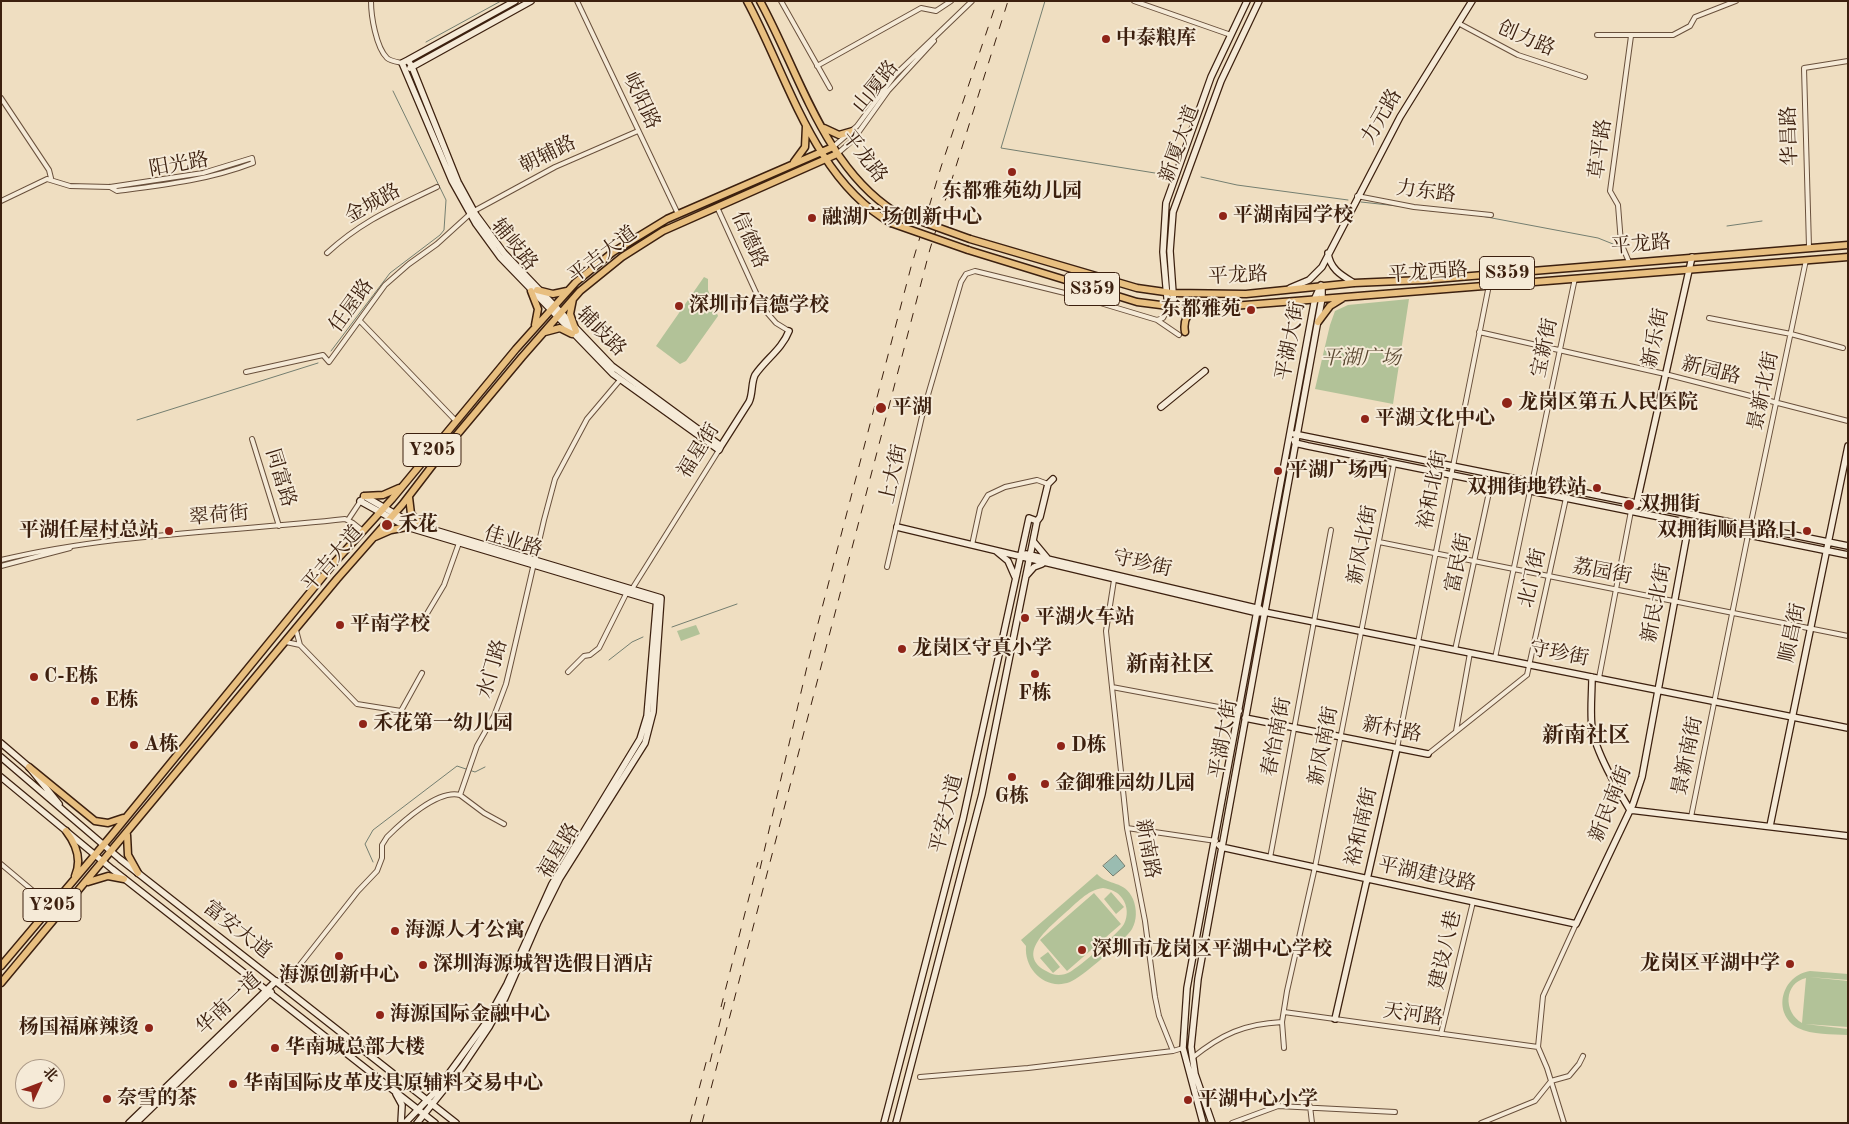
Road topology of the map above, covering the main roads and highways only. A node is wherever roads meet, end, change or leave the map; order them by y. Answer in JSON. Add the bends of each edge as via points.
{"nodes":[{"id":1,"x":747,"y":1,"type":"edge"},
{"id":2,"x":760,"y":1,"type":"edge"},
{"id":3,"x":805,"y":120,"type":"junction"},
{"id":4,"x":820,"y":124,"type":"junction"},
{"id":5,"x":853,"y":131,"type":"road end"},
{"id":6,"x":832,"y":147,"type":"junction"},
{"id":7,"x":821,"y":152,"type":"junction"},
{"id":8,"x":837,"y":154,"type":"junction"},
{"id":9,"x":825,"y":161,"type":"junction"},
{"id":10,"x":790,"y":165,"type":"junction"},
{"id":11,"x":1848,"y":245,"type":"edge"},
{"id":12,"x":1848,"y":257,"type":"edge"},
{"id":13,"x":570,"y":289,"type":"junction"},
{"id":14,"x":576,"y":295,"type":"junction"},
{"id":15,"x":1349,"y":296,"type":"junction"},
{"id":16,"x":1220,"y":307,"type":"joint"},
{"id":17,"x":1200,"y":308,"type":"junction"},
{"id":18,"x":1318,"y":322,"type":"road end"},
{"id":19,"x":532,"y":331,"type":"junction"},
{"id":20,"x":1182,"y":334,"type":"road end"},
{"id":21,"x":540,"y":335,"type":"junction"},
{"id":22,"x":414,"y":472,"type":"junction"},
{"id":23,"x":422,"y":478,"type":"junction"},
{"id":24,"x":404,"y":484,"type":"junction"},
{"id":25,"x":409,"y":495,"type":"junction"},
{"id":26,"x":362,"y":499,"type":"road end"},
{"id":27,"x":407,"y":527,"type":"road end"},
{"id":28,"x":424,"y":527,"type":"road end"},
{"id":29,"x":368,"y":542,"type":"junction"},
{"id":30,"x":350,"y":545,"type":"junction"},
{"id":31,"x":359,"y":553,"type":"junction"},
{"id":32,"x":30,"y":767,"type":"road end"},
{"id":33,"x":130,"y":813,"type":"junction"},
{"id":34,"x":66,"y":831,"type":"road end"},
{"id":35,"x":128,"y":832,"type":"junction"},
{"id":36,"x":138,"y":873,"type":"road end"},
{"id":37,"x":124,"y":879,"type":"road end"},
{"id":38,"x":71,"y":883,"type":"junction"},
{"id":39,"x":85,"y":884,"type":"junction"},
{"id":40,"x":1,"y":966,"type":"edge"},
{"id":41,"x":1,"y":983,"type":"edge"}],
"edges":[{"from":1,"to":3,"type":"main road","name":"平龙路","number":"S359"},
{"from":2,"to":4,"type":"main road","name":"平龙路","number":"S359"},
{"from":3,"to":7,"type":"main road","name":"平龙路","number":"S359"},
{"from":3,"to":10,"type":"main road","via":[[805,147],[801,156]]},
{"from":4,"to":5,"type":"main road","via":[[839,136]]},
{"from":4,"to":6,"type":"main road","name":"平龙路","number":"S359"},
{"from":6,"to":7,"type":"main road","name":"平吉大道","number":"Y205"},
{"from":6,"to":8,"type":"main road","name":"平龙路","number":"S359"},
{"from":7,"to":9,"type":"main road","name":"平龙路","number":"S359"},
{"from":7,"to":10,"type":"main road","name":"平吉大道","number":"Y205"},
{"from":8,"to":9,"type":"main road","name":"平吉大道","number":"Y205"},
{"from":8,"to":11,"type":"main road","name":"平龙路","number":"S359","bridge":true,"via":[[867,190],[895,212],[970,239],[1131,287],[1169,292],[1246,294],[1354,282],[1423,280]]},
{"from":9,"to":14,"type":"main road","name":"平吉大道","number":"Y205","via":[[717,206],[642,243],[611,264]]},
{"from":9,"to":17,"type":"main road","name":"平龙路","number":"S359","bridge":true,"via":[[858,199],[891,223],[1116,296],[1170,307]]},
{"from":10,"to":13,"type":"main road","name":"平吉大道","number":"Y205","via":[[678,214],[612,252]]},
{"from":12,"to":15,"type":"main road","name":"平龙西路","number":"S359"},
{"from":13,"to":19,"type":"main road","name":"平吉大道","number":"Y205"},
{"from":13,"to":19,"type":"main road","via":[[553,294],[534,290],[538,310]]},
{"from":14,"to":21,"type":"main road","name":"平吉大道","number":"Y205"},
{"from":14,"to":21,"type":"main road","via":[[570,310],[574,332],[555,328]]},
{"from":15,"to":16,"type":"main road","name":"平龙西路","number":"S359"},
{"from":15,"to":18,"type":"main road","via":[[1330,306]]},
{"from":16,"to":17,"type":"main road","name":"平龙路","number":"S359"},
{"from":17,"to":20,"type":"main road","via":[[1187,316]]},
{"from":19,"to":22,"type":"main road","name":"平吉大道","number":"Y205"},
{"from":21,"to":23,"type":"main road","name":"平吉大道","number":"Y205"},
{"from":22,"to":23,"type":"main road"},
{"from":22,"to":24,"type":"main road","name":"平吉大道","number":"Y205"},
{"from":23,"to":25,"type":"main road","name":"平吉大道","number":"Y205"},
{"from":24,"to":26,"type":"main road","via":[[388,493]]},
{"from":24,"to":30,"type":"main road","name":"平吉大道","number":"Y205"},
{"from":25,"to":28,"type":"main road","via":[[411,514]]},
{"from":25,"to":29,"type":"main road","name":"平吉大道","number":"Y205"},
{"from":27,"to":29,"type":"main road","via":[[385,532]]},
{"from":29,"to":31,"type":"main road","name":"平吉大道","number":"Y205"},
{"from":30,"to":31,"type":"main road"},
{"from":30,"to":33,"type":"main road","name":"平吉大道","number":"Y205"},
{"from":31,"to":35,"type":"main road","name":"平吉大道","number":"Y205"},
{"from":32,"to":33,"type":"main road","via":[[95,821],[115,822]]},
{"from":33,"to":38,"type":"main road","name":"平吉大道","number":"Y205"},
{"from":34,"to":38,"type":"main road","via":[[78,855]]},
{"from":35,"to":36,"type":"main road","via":[[128,855]]},
{"from":35,"to":39,"type":"main road","name":"平吉大道","number":"Y205"},
{"from":37,"to":39,"type":"main road","via":[[108,876]]},
{"from":38,"to":40,"type":"main road","name":"平吉大道","number":"Y205"},
{"from":39,"to":41,"type":"main road","name":"平吉大道","number":"Y205"}]}
